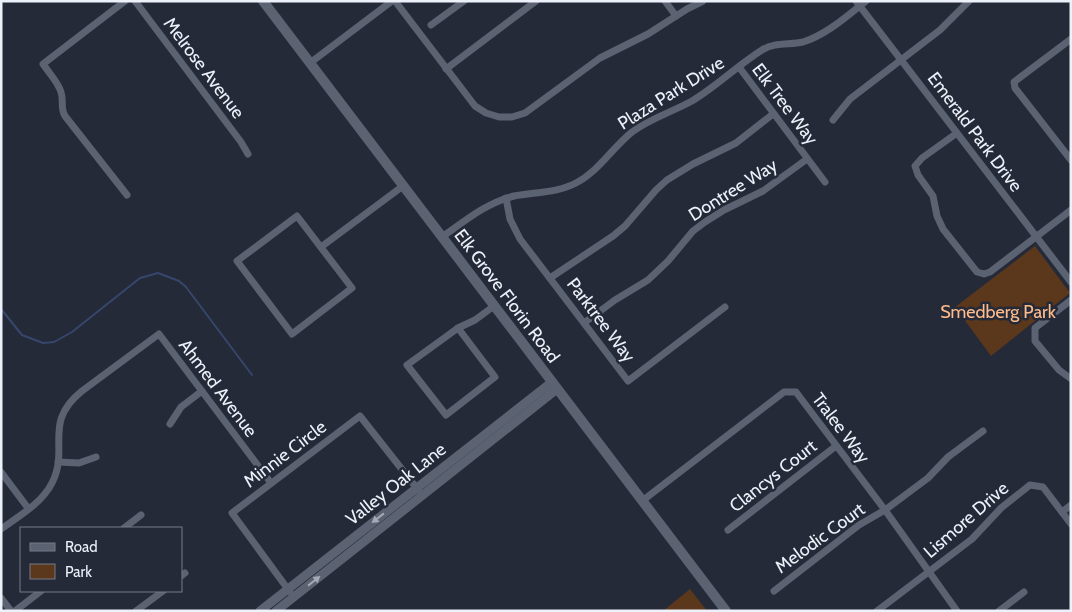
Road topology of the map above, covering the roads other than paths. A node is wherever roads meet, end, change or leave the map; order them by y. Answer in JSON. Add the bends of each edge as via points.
{"nodes":[{"id":1,"x":125,"y":1,"type":"edge"},
{"id":2,"x":135,"y":1,"type":"edge"},
{"id":3,"x":263,"y":1,"type":"edge"},
{"id":4,"x":393,"y":1,"type":"edge"},
{"id":5,"x":464,"y":1,"type":"edge"},
{"id":6,"x":536,"y":1,"type":"edge"},
{"id":7,"x":665,"y":1,"type":"edge"},
{"id":8,"x":703,"y":1,"type":"edge"},
{"id":9,"x":866,"y":1,"type":"edge"},
{"id":10,"x":969,"y":1,"type":"edge"},
{"id":11,"x":858,"y":4,"type":"edge"},
{"id":12,"x":676,"y":16,"type":"junction"},
{"id":13,"x":432,"y":25,"type":"dead end"},
{"id":14,"x":1071,"y":39,"type":"edge"},
{"id":15,"x":901,"y":60,"type":"junction"},
{"id":16,"x":310,"y":63,"type":"junction"},
{"id":17,"x":738,"y":67,"type":"junction"},
{"id":18,"x":446,"y":68,"type":"junction"},
{"id":19,"x":774,"y":114,"type":"junction"},
{"id":20,"x":833,"y":120,"type":"dead end"},
{"id":21,"x":957,"y":133,"type":"junction"},
{"id":22,"x":248,"y":154,"type":"dead end"},
{"id":23,"x":808,"y":159,"type":"junction"},
{"id":24,"x":1071,"y":160,"type":"edge"},
{"id":25,"x":825,"y":182,"type":"dead end"},
{"id":26,"x":403,"y":186,"type":"junction"},
{"id":27,"x":127,"y":195,"type":"dead end"},
{"id":28,"x":506,"y":198,"type":"junction"},
{"id":29,"x":1071,"y":210,"type":"edge"},
{"id":30,"x":442,"y":237,"type":"junction"},
{"id":31,"x":1036,"y":237,"type":"junction"},
{"id":32,"x":321,"y":247,"type":"junction"},
{"id":33,"x":550,"y":278,"type":"junction"},
{"id":34,"x":1071,"y":282,"type":"edge"},
{"id":35,"x":1071,"y":300,"type":"edge"},
{"id":36,"x":494,"y":306,"type":"junction"},
{"id":37,"x":725,"y":307,"type":"dead end"},
{"id":38,"x":584,"y":323,"type":"junction"},
{"id":39,"x":458,"y":328,"type":"junction"},
{"id":40,"x":1070,"y":378,"type":"edge"},
{"id":41,"x":554,"y":386,"type":"junction"},
{"id":42,"x":202,"y":391,"type":"junction"},
{"id":43,"x":170,"y":424,"type":"dead end"},
{"id":44,"x":983,"y":431,"type":"dead end"},
{"id":45,"x":836,"y":446,"type":"junction"},
{"id":46,"x":96,"y":457,"type":"dead end"},
{"id":47,"x":58,"y":462,"type":"junction"},
{"id":48,"x":1,"y":472,"type":"edge"},
{"id":49,"x":272,"y":483,"type":"junction"},
{"id":50,"x":419,"y":492,"type":"junction"},
{"id":51,"x":642,"y":501,"type":"junction"},
{"id":52,"x":1071,"y":505,"type":"edge"},
{"id":53,"x":28,"y":508,"type":"junction"},
{"id":54,"x":885,"y":510,"type":"junction"},
{"id":55,"x":1062,"y":512,"type":"junction"},
{"id":56,"x":141,"y":515,"type":"dead end"},
{"id":57,"x":1071,"y":524,"type":"edge"},
{"id":58,"x":125,"y":527,"type":"edge"},
{"id":59,"x":1,"y":529,"type":"edge"},
{"id":60,"x":728,"y":530,"type":"dead end"},
{"id":61,"x":928,"y":572,"type":"junction"},
{"id":62,"x":288,"y":588,"type":"junction"},
{"id":63,"x":40,"y":592,"type":"edge"},
{"id":64,"x":161,"y":592,"type":"edge"},
{"id":65,"x":774,"y":592,"type":"dead end"},
{"id":66,"x":1024,"y":592,"type":"dead end"},
{"id":67,"x":294,"y":596,"type":"junction"},
{"id":68,"x":1,"y":598,"type":"edge"},
{"id":69,"x":13,"y":611,"type":"edge"},
{"id":70,"x":136,"y":611,"type":"edge"},
{"id":71,"x":260,"y":611,"type":"edge"},
{"id":72,"x":276,"y":611,"type":"edge"},
{"id":73,"x":726,"y":611,"type":"edge"},
{"id":74,"x":877,"y":611,"type":"edge"},
{"id":75,"x":957,"y":611,"type":"edge"},
{"id":76,"x":999,"y":611,"type":"edge"}],
"edges":[{"from":1,"to":27,"type":"street","via":[[42,64],[60,88],[62,112]]},
{"from":2,"to":22,"type":"street","name":"Melrose Avenue"},
{"from":3,"to":16,"type":"main road","name":"Elk Grove Florin Road"},
{"from":4,"to":16,"type":"street"},
{"from":4,"to":18,"type":"street"},
{"from":5,"to":13,"type":"street"},
{"from":6,"to":18,"type":"street"},
{"from":7,"to":12,"type":"street"},
{"from":8,"to":12,"type":"street"},
{"from":9,"to":11,"type":"street","name":"Plaza Park Drive"},
{"from":10,"to":15,"type":"street","via":[[940,30]]},
{"from":11,"to":15,"type":"street","name":"Emerald Park Drive"},
{"from":11,"to":17,"type":"street","name":"Plaza Park Drive","via":[[819,35],[797,43],[767,47]]},
{"from":12,"to":18,"type":"street","via":[[600,58],[525,113],[512,117],[499,117],[480,110]]},
{"from":14,"to":24,"type":"street","via":[[1014,82],[1015,88]]},
{"from":15,"to":20,"type":"street","via":[[850,99]]},
{"from":15,"to":21,"type":"street","name":"Emerald Park Drive"},
{"from":16,"to":26,"type":"main road","name":"Elk Grove Florin Road"},
{"from":17,"to":19,"type":"street","name":"Elk Tree Way"},
{"from":17,"to":28,"type":"street","name":"Plaza Park Drive","via":[[692,101],[644,124],[578,182],[554,191]]},
{"from":19,"to":23,"type":"street","name":"Elk Tree Way"},
{"from":19,"to":33,"type":"street","via":[[736,143],[667,180],[625,226]]},
{"from":21,"to":31,"type":"street","name":"Emerald Park Drive"},
{"from":21,"to":31,"type":"street","via":[[915,166],[933,196],[943,229],[975,270],[984,274]]},
{"from":23,"to":25,"type":"street","name":"Elk Tree Way"},
{"from":23,"to":38,"type":"street","name":"Dontree Way","via":[[763,191],[705,222],[648,280]]},
{"from":26,"to":30,"type":"main road","name":"Elk Grove Florin Road"},
{"from":26,"to":32,"type":"street"},
{"from":28,"to":30,"type":"street","name":"Plaza Park Drive","via":[[475,213]]},
{"from":28,"to":33,"type":"street","name":"Parktree Way","via":[[516,232]]},
{"from":29,"to":31,"type":"street"},
{"from":30,"to":36,"type":"main road","name":"Elk Grove Florin Road"},
{"from":31,"to":34,"type":"street","name":"Emerald Park Drive"},
{"from":32,"to":32,"type":"street","via":[[352,288],[292,334],[237,261],[297,216]]},
{"from":33,"to":38,"type":"street","name":"Parktree Way"},
{"from":35,"to":40,"type":"street","via":[[1035,328],[1035,341],[1063,375]]},
{"from":36,"to":39,"type":"street"},
{"from":36,"to":41,"type":"main road","name":"Elk Grove Florin Road"},
{"from":37,"to":38,"type":"street","name":"Parktree Way","via":[[628,380]]},
{"from":39,"to":39,"type":"street","via":[[407,365],[446,415],[495,377]]},
{"from":41,"to":50,"type":"street","name":"Valley Oak Lane"},
{"from":41,"to":51,"type":"main road","name":"Elk Grove Florin Road"},
{"from":42,"to":43,"type":"street","via":[[181,407]]},
{"from":42,"to":47,"type":"street","name":"Ahmed Avenue","via":[[159,334],[71,401],[59,426]]},
{"from":42,"to":49,"type":"street","name":"Ahmed Avenue"},
{"from":44,"to":54,"type":"street","name":"Melodic Court"},
{"from":45,"to":51,"type":"street","name":"Tralee Way","via":[[796,392],[784,392]]},
{"from":45,"to":54,"type":"street","name":"Tralee Way"},
{"from":45,"to":60,"type":"street","name":"Clancys Court"},
{"from":46,"to":47,"type":"street","via":[[79,462]]},
{"from":47,"to":53,"type":"street","via":[[50,487]]},
{"from":48,"to":53,"type":"street"},
{"from":49,"to":50,"type":"street","name":"Minnie Circle","via":[[360,416]]},
{"from":49,"to":62,"type":"street","name":"Minnie Circle","via":[[232,513]]},
{"from":50,"to":62,"type":"street","name":"Valley Oak Lane","one_way":true},
{"from":67,"to":50,"type":"street","name":"Valley Oak Lane","one_way":true},
{"from":51,"to":73,"type":"main road","name":"Elk Grove Florin Road"},
{"from":52,"to":55,"type":"street"},
{"from":53,"to":59,"type":"street"},
{"from":54,"to":61,"type":"street","name":"Tralee Way"},
{"from":54,"to":65,"type":"street","name":"Melodic Court","via":[[859,525]]},
{"from":55,"to":57,"type":"street","name":"Lismore Drive"},
{"from":55,"to":61,"type":"street","name":"Lismore Drive","via":[[1043,487],[1030,485],[996,513],[972,539]]},
{"from":56,"to":58,"type":"street"},
{"from":61,"to":74,"type":"street","name":"Lismore Drive"},
{"from":61,"to":75,"type":"street","name":"Tralee Way"},
{"from":62,"to":67,"type":"street","name":"Minnie Circle"},
{"from":62,"to":71,"type":"street","name":"Valley Oak Lane"},
{"from":63,"to":69,"type":"street"},
{"from":64,"to":70,"type":"street"},
{"from":66,"to":76,"type":"street"},
{"from":67,"to":72,"type":"street","name":"Valley Oak Lane"},
{"from":68,"to":69,"type":"street"}]}
